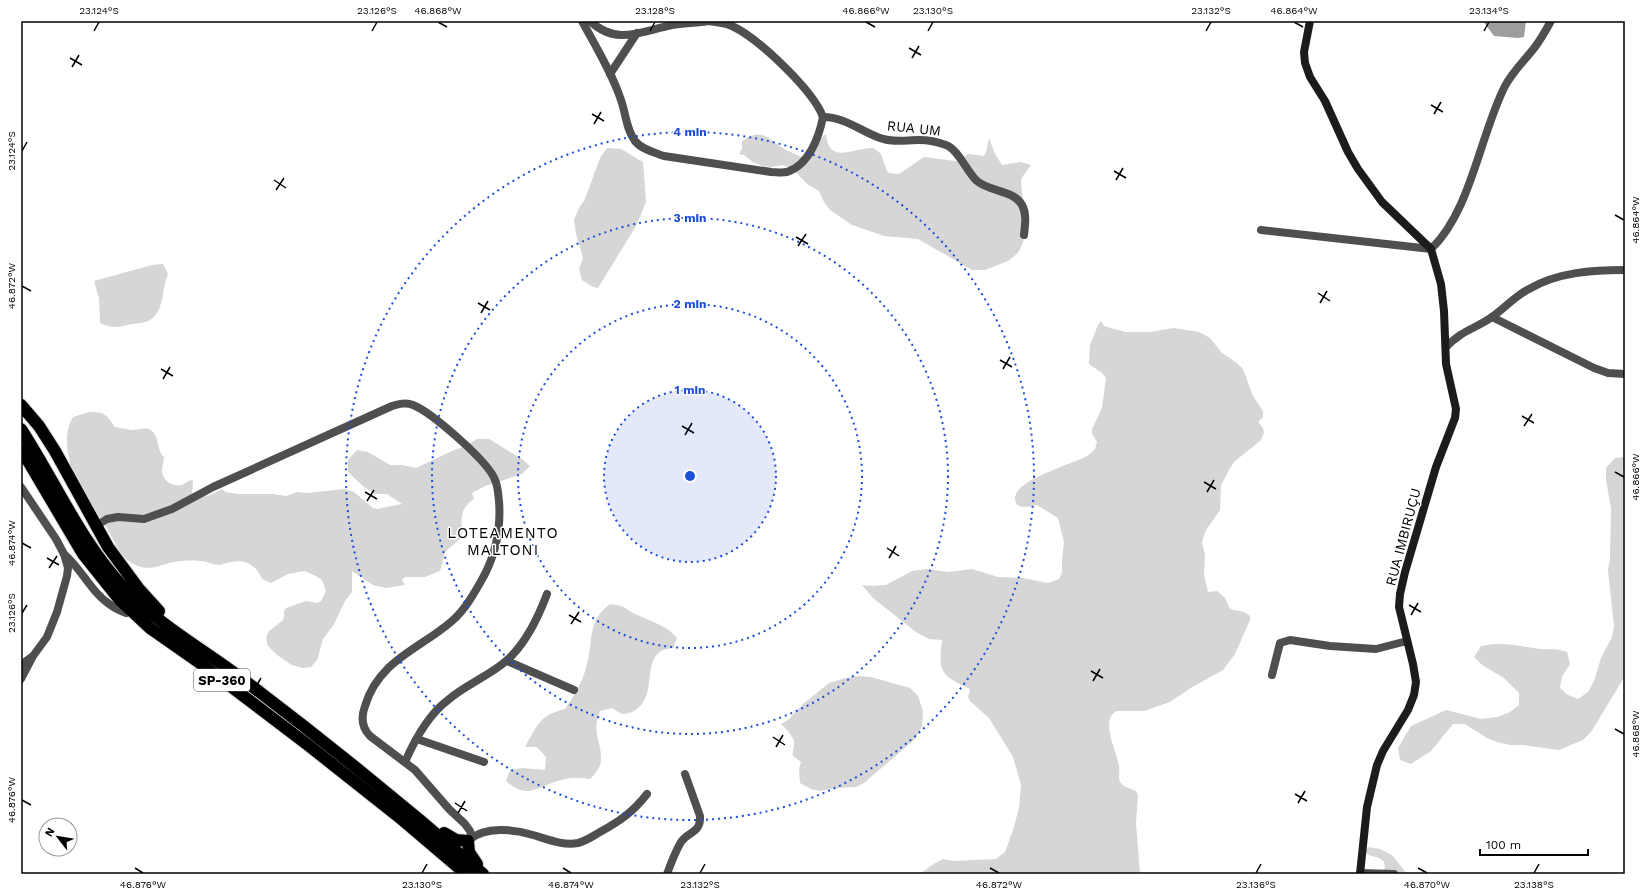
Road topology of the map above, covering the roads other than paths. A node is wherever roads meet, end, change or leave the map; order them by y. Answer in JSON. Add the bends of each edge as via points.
{"nodes":[{"id":1,"x":582,"y":21,"type":"edge"},
{"id":2,"x":590,"y":21,"type":"edge"},
{"id":3,"x":709,"y":21,"type":"edge"},
{"id":4,"x":1310,"y":21,"type":"edge"},
{"id":5,"x":1551,"y":21,"type":"edge"},
{"id":6,"x":637,"y":33,"type":"junction"},
{"id":7,"x":610,"y":74,"type":"junction"},
{"id":8,"x":824,"y":116,"type":"junction"},
{"id":9,"x":1261,"y":230,"type":"dead end"},
{"id":10,"x":1024,"y":235,"type":"dead end"},
{"id":11,"x":1431,"y":249,"type":"junction"},
{"id":12,"x":1625,"y":270,"type":"edge"},
{"id":13,"x":1492,"y":317,"type":"junction"},
{"id":14,"x":1446,"y":347,"type":"junction"},
{"id":15,"x":1625,"y":374,"type":"edge"},
{"id":16,"x":21,"y":405,"type":"edge"},
{"id":17,"x":21,"y":429,"type":"edge"},
{"id":18,"x":21,"y":449,"type":"edge"},
{"id":19,"x":21,"y":464,"type":"edge"},
{"id":20,"x":21,"y":487,"type":"edge"},
{"id":21,"x":96,"y":526,"type":"junction"},
{"id":22,"x":64,"y":554,"type":"junction"},
{"id":23,"x":547,"y":594,"type":"dead end"},
{"id":24,"x":126,"y":613,"type":"junction"},
{"id":25,"x":150,"y":628,"type":"junction"},
{"id":26,"x":184,"y":636,"type":"junction"},
{"id":27,"x":1407,"y":641,"type":"junction"},
{"id":28,"x":33,"y":656,"type":"junction"},
{"id":29,"x":507,"y":661,"type":"junction"},
{"id":30,"x":21,"y":665,"type":"edge"},
{"id":31,"x":1272,"y":675,"type":"dead end"},
{"id":32,"x":21,"y":679,"type":"edge"},
{"id":33,"x":574,"y":690,"type":"dead end"},
{"id":34,"x":417,"y":739,"type":"junction"},
{"id":35,"x":404,"y":762,"type":"junction"},
{"id":36,"x":484,"y":762,"type":"dead end"},
{"id":37,"x":685,"y":774,"type":"dead end"},
{"id":38,"x":647,"y":794,"type":"dead end"},
{"id":39,"x":424,"y":822,"type":"junction"},
{"id":40,"x":470,"y":839,"type":"junction"},
{"id":41,"x":440,"y":854,"type":"junction"},
{"id":42,"x":1360,"y":873,"type":"edge"},
{"id":43,"x":457,"y":874,"type":"edge"},
{"id":44,"x":466,"y":874,"type":"edge"},
{"id":45,"x":483,"y":874,"type":"edge"},
{"id":46,"x":667,"y":874,"type":"edge"},
{"id":47,"x":1394,"y":874,"type":"edge"}],
"edges":[{"from":1,"to":7,"type":"street"},
{"from":2,"to":6,"type":"street","via":[[604,32],[614,35]]},
{"from":3,"to":6,"type":"street","via":[[675,24]]},
{"from":3,"to":8,"type":"street","via":[[732,26],[759,43],[811,95]]},
{"from":4,"to":11,"type":"street","via":[[1304,52],[1305,63],[1348,152],[1382,202]]},
{"from":5,"to":11,"type":"street","via":[[1505,86],[1461,201],[1449,227]]},
{"from":6,"to":7,"type":"street"},
{"from":7,"to":8,"type":"street","via":[[630,132],[636,142],[664,156],[786,172],[802,162],[811,151],[820,133]]},
{"from":8,"to":10,"type":"street","name":"RUA UM","via":[[842,120],[880,138],[897,141],[921,140],[948,146],[955,151],[978,182],[1019,200],[1026,218]]},
{"from":9,"to":11,"type":"street"},
{"from":11,"to":14,"type":"street","name":"RUA IMBIRUÇU","via":[[1441,284]]},
{"from":12,"to":13,"type":"street","via":[[1596,270],[1555,278],[1530,288]]},
{"from":13,"to":14,"type":"street","via":[[1456,336]]},
{"from":13,"to":15,"type":"street","via":[[1594,368],[1608,373]]},
{"from":14,"to":27,"type":"street","name":"RUA IMBIRUÇU","via":[[1446,364],[1456,409],[1455,418],[1436,467],[1403,580],[1399,607]]},
{"from":16,"to":21,"type":"highway","via":[[55,451]]},
{"from":17,"to":26,"type":"highway","number":"SP-360","via":[[92,549],[111,574],[141,605]]},
{"from":18,"to":25,"type":"highway","number":"SP-360","via":[[83,554],[119,599]]},
{"from":19,"to":24,"type":"highway","via":[[80,561]]},
{"from":20,"to":22,"type":"street"},
{"from":21,"to":26,"type":"highway","via":[[139,589]]},
{"from":21,"to":35,"type":"street","via":[[107,519],[144,519],[172,509],[392,406],[404,403],[425,412],[456,437],[495,479],[499,534],[494,554],[484,575],[460,614],[385,670],[368,696],[364,710],[365,730]]},
{"from":22,"to":24,"type":"street","via":[[104,600]]},
{"from":22,"to":28,"type":"street","via":[[68,568],[57,612],[47,637]]},
{"from":23,"to":29,"type":"street","via":[[538,618]]},
{"from":24,"to":25,"type":"highway"},
{"from":25,"to":41,"type":"highway","number":"SP-360","via":[[308,745],[399,817]]},
{"from":26,"to":39,"type":"highway","number":"SP-360","via":[[339,753]]},
{"from":27,"to":31,"type":"street","via":[[1366,649],[1285,640],[1280,643]]},
{"from":27,"to":42,"type":"street","name":"RUA IMBIRUÇU","via":[[1416,682],[1414,695],[1377,766],[1367,807]]},
{"from":28,"to":30,"type":"street"},
{"from":28,"to":32,"type":"street"},
{"from":29,"to":33,"type":"street"},
{"from":29,"to":34,"type":"street","via":[[448,699],[436,711]]},
{"from":34,"to":35,"type":"street"},
{"from":34,"to":36,"type":"street"},
{"from":35,"to":40,"type":"street","via":[[415,770],[465,824],[470,831]]},
{"from":37,"to":46,"type":"street","via":[[700,816],[700,824],[682,841]]},
{"from":38,"to":40,"type":"street","via":[[625,818],[578,843],[564,843],[522,832],[504,831],[485,832]]},
{"from":39,"to":40,"type":"highway","via":[[456,840]]},
{"from":39,"to":45,"type":"highway","number":"SP-360"},
{"from":40,"to":45,"type":"highway","via":[[469,852]]},
{"from":41,"to":43,"type":"highway"},
{"from":41,"to":44,"type":"highway","number":"SP-360"},
{"from":42,"to":47,"type":"street"}]}
